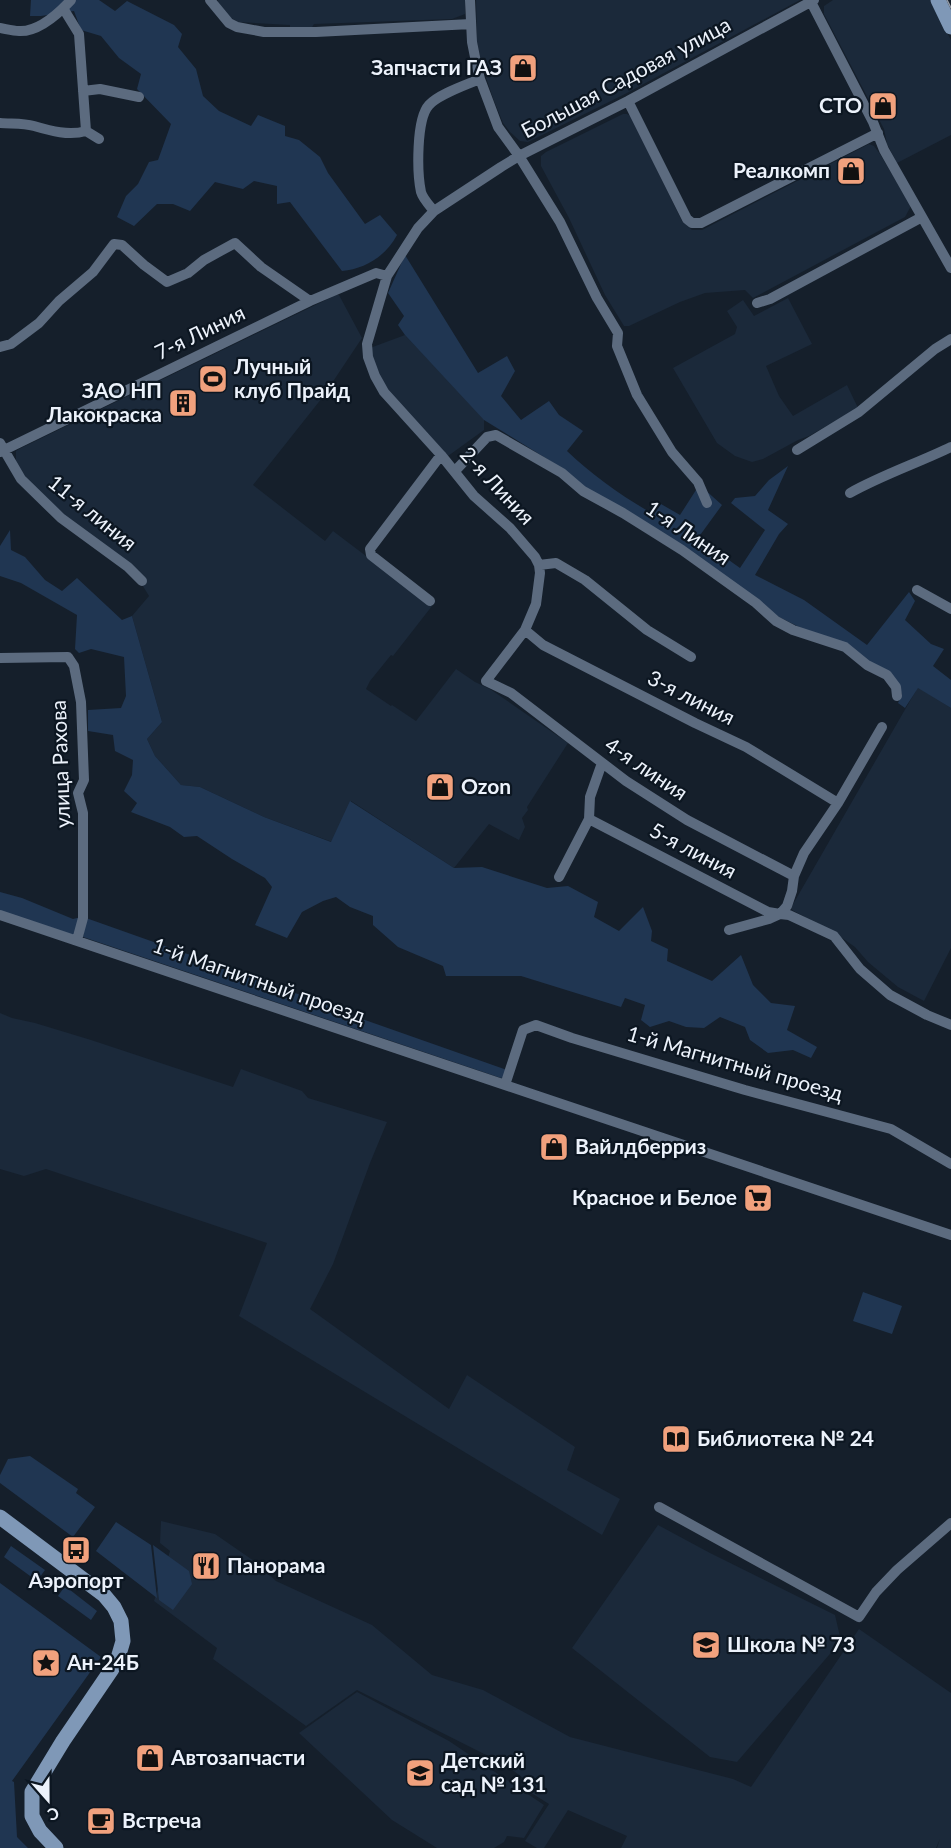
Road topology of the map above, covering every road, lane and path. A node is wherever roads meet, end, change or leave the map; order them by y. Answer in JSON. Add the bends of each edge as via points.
{"nodes":[{"id":1,"x":210,"y":0,"type":"edge"},
{"id":2,"x":470,"y":0,"type":"edge"},
{"id":3,"x":938,"y":0,"type":"edge"},
{"id":4,"x":812,"y":1,"type":"edge"},
{"id":5,"x":68,"y":3,"type":"edge"},
{"id":6,"x":471,"y":24,"type":"junction"},
{"id":7,"x":951,"y":27,"type":"edge"},
{"id":8,"x":0,"y":28,"type":"edge"},
{"id":9,"x":480,"y":79,"type":"junction"},
{"id":10,"x":83,"y":91,"type":"junction"},
{"id":11,"x":139,"y":97,"type":"dead end"},
{"id":12,"x":628,"y":101,"type":"junction"},
{"id":13,"x":0,"y":123,"type":"edge"},
{"id":14,"x":86,"y":131,"type":"junction"},
{"id":15,"x":878,"y":133,"type":"junction"},
{"id":16,"x":99,"y":139,"type":"dead end"},
{"id":17,"x":519,"y":156,"type":"junction"},
{"id":18,"x":434,"y":211,"type":"junction"},
{"id":19,"x":922,"y":217,"type":"junction"},
{"id":20,"x":951,"y":268,"type":"edge"},
{"id":21,"x":387,"y":276,"type":"junction"},
{"id":22,"x":310,"y":301,"type":"junction"},
{"id":23,"x":757,"y":303,"type":"dead end"},
{"id":24,"x":951,"y":339,"type":"edge"},
{"id":25,"x":0,"y":346,"type":"edge"},
{"id":26,"x":951,"y":447,"type":"edge"},
{"id":27,"x":2,"y":448,"type":"edge"},
{"id":28,"x":797,"y":450,"type":"dead end"},
{"id":29,"x":441,"y":455,"type":"junction"},
{"id":30,"x":455,"y":471,"type":"junction"},
{"id":31,"x":850,"y":493,"type":"dead end"},
{"id":32,"x":707,"y":503,"type":"dead end"},
{"id":33,"x":538,"y":565,"type":"junction"},
{"id":34,"x":142,"y":581,"type":"dead end"},
{"id":35,"x":917,"y":590,"type":"dead end"},
{"id":36,"x":430,"y":601,"type":"dead end"},
{"id":37,"x":951,"y":609,"type":"edge"},
{"id":38,"x":525,"y":630,"type":"junction"},
{"id":39,"x":691,"y":657,"type":"dead end"},
{"id":40,"x":0,"y":658,"type":"edge"},
{"id":41,"x":897,"y":696,"type":"dead end"},
{"id":42,"x":882,"y":727,"type":"dead end"},
{"id":43,"x":602,"y":763,"type":"junction"},
{"id":44,"x":838,"y":803,"type":"junction"},
{"id":45,"x":590,"y":819,"type":"junction"},
{"id":46,"x":794,"y":876,"type":"junction"},
{"id":47,"x":559,"y":877,"type":"dead end"},
{"id":48,"x":780,"y":914,"type":"junction"},
{"id":49,"x":0,"y":915,"type":"edge"},
{"id":50,"x":729,"y":930,"type":"dead end"},
{"id":51,"x":77,"y":940,"type":"junction"},
{"id":52,"x":951,"y":1025,"type":"edge"},
{"id":53,"x":505,"y":1085,"type":"junction"},
{"id":54,"x":951,"y":1164,"type":"edge"},
{"id":55,"x":951,"y":1235,"type":"edge"},
{"id":56,"x":659,"y":1507,"type":"dead end"},
{"id":57,"x":0,"y":1517,"type":"edge"},
{"id":58,"x":951,"y":1522,"type":"edge"},
{"id":59,"x":56,"y":1848,"type":"edge"}],
"edges":[{"from":1,"to":6,"type":"street","via":[[229,23],[264,32]]},
{"from":2,"to":6,"type":"street"},
{"from":3,"to":7,"type":"main road"},
{"from":4,"to":12,"type":"street","name":"Большая Садовая улица"},
{"from":4,"to":15,"type":"street"},
{"from":5,"to":8,"type":"street","via":[[36,28],[21,32]]},
{"from":5,"to":10,"type":"street","via":[[79,34]]},
{"from":6,"to":9,"type":"street"},
{"from":9,"to":17,"type":"street","via":[[498,127]]},
{"from":9,"to":18,"type":"street","via":[[435,100],[424,114],[418,160],[421,194]]},
{"from":10,"to":11,"type":"street","via":[[100,89]]},
{"from":10,"to":14,"type":"street"},
{"from":12,"to":15,"type":"street","via":[[692,223],[701,223]]},
{"from":12,"to":17,"type":"street","name":"Большая Садовая улица"},
{"from":13,"to":14,"type":"street","via":[[77,134]]},
{"from":14,"to":16,"type":"street"},
{"from":15,"to":19,"type":"street"},
{"from":17,"to":18,"type":"street","name":"Большая Садовая улица"},
{"from":17,"to":32,"type":"street","via":[[560,222],[618,333],[617,346],[637,395],[672,452],[698,482]]},
{"from":18,"to":21,"type":"street","name":"2-я Линия","via":[[418,228]]},
{"from":19,"to":20,"type":"street"},
{"from":19,"to":23,"type":"street"},
{"from":21,"to":22,"type":"street","name":"7-я Линия","via":[[376,273]]},
{"from":21,"to":29,"type":"street","name":"2-я Линия","via":[[369,333],[368,357],[384,392]]},
{"from":22,"to":25,"type":"street","via":[[261,267],[235,243],[167,282],[122,245],[114,244],[93,272],[39,323],[11,344]]},
{"from":22,"to":27,"type":"street","name":"7-я Линия"},
{"from":24,"to":28,"type":"street","via":[[859,412]]},
{"from":26,"to":31,"type":"street"},
{"from":27,"to":34,"type":"street","name":"11-я линия","via":[[21,479],[61,518]]},
{"from":29,"to":30,"type":"street","name":"2-я Линия"},
{"from":29,"to":36,"type":"street","via":[[370,549],[371,555]]},
{"from":30,"to":33,"type":"street","name":"2-я Линия","via":[[474,496],[510,528]]},
{"from":30,"to":41,"type":"street","name":"1-я Линия","via":[[487,437],[496,435],[682,550],[776,621],[844,647],[887,675]]},
{"from":33,"to":38,"type":"street","via":[[536,604]]},
{"from":33,"to":39,"type":"street","via":[[556,563],[585,580],[647,630]]},
{"from":35,"to":37,"type":"street"},
{"from":38,"to":43,"type":"street","name":"4-я линия","via":[[486,681],[511,693]]},
{"from":38,"to":44,"type":"street","name":"3-я линия","via":[[543,645],[746,747]]},
{"from":40,"to":51,"type":"street","name":"улица Рахова","via":[[68,657],[74,666],[81,702],[84,780],[78,793],[83,813],[83,918]]},
{"from":42,"to":44,"type":"street"},
{"from":43,"to":45,"type":"street","via":[[590,797]]},
{"from":43,"to":46,"type":"street","name":"4-я линия","via":[[687,820]]},
{"from":44,"to":46,"type":"street","via":[[804,852]]},
{"from":45,"to":47,"type":"street"},
{"from":45,"to":48,"type":"street","name":"5-я линия","via":[[768,912]]},
{"from":46,"to":48,"type":"street","via":[[787,906]]},
{"from":48,"to":50,"type":"street"},
{"from":48,"to":52,"type":"street","name":"5-я линия","via":[[834,936],[860,969],[890,995]]},
{"from":49,"to":51,"type":"street","name":"1-й Магнитный проезд"},
{"from":51,"to":53,"type":"street","name":"1-й Магнитный проезд"},
{"from":53,"to":54,"type":"street","name":"1-й Магнитный проезд","via":[[523,1030],[536,1025],[745,1090],[891,1129]]},
{"from":53,"to":55,"type":"street","name":"1-й Магнитный проезд"},
{"from":56,"to":58,"type":"street","via":[[859,1617],[897,1570]]},
{"from":57,"to":59,"type":"main road","via":[[104,1595],[121,1621],[123,1641],[112,1668],[32,1792],[32,1816]]}]}
